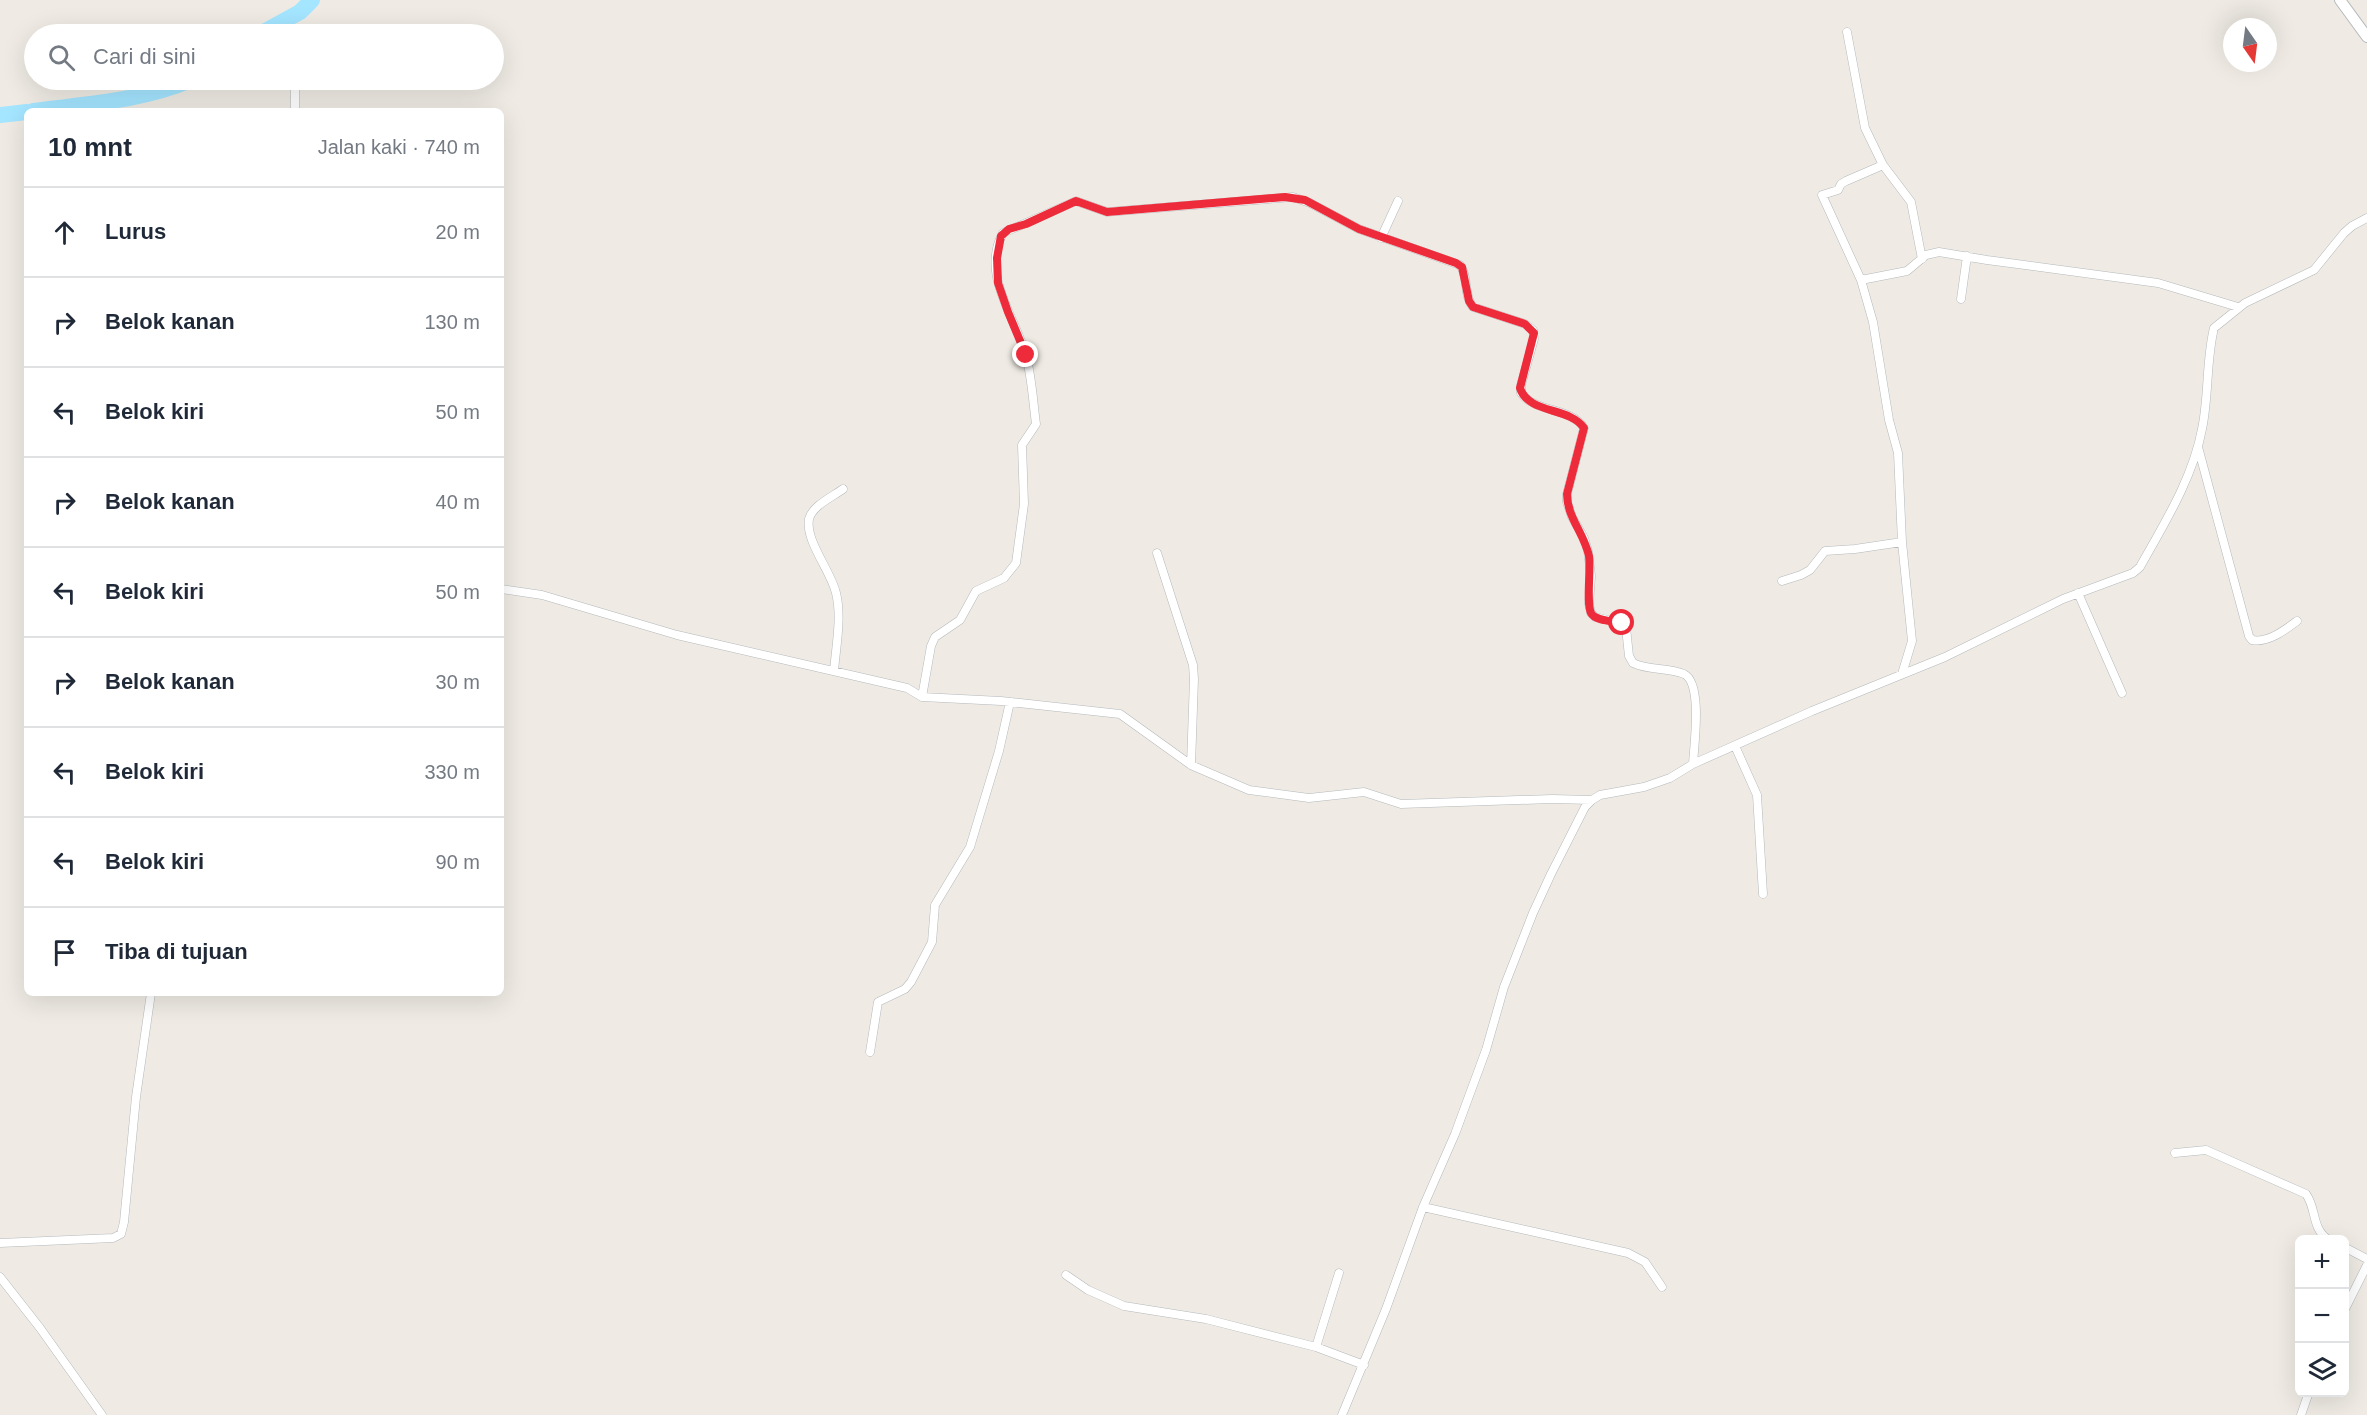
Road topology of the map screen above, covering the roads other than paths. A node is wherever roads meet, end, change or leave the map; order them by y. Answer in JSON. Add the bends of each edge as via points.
{"nodes":[{"id":1,"x":2340,"y":0,"type":"edge"},
{"id":2,"x":1847,"y":32,"type":"dead end"},
{"id":3,"x":2367,"y":37,"type":"edge"},
{"id":4,"x":295,"y":90,"type":"edge"},
{"id":5,"x":295,"y":108,"type":"edge"},
{"id":6,"x":1883,"y":165,"type":"junction"},
{"id":7,"x":1398,"y":201,"type":"dead end"},
{"id":8,"x":2367,"y":218,"type":"edge"},
{"id":9,"x":1381,"y":238,"type":"junction"},
{"id":10,"x":1968,"y":256,"type":"junction"},
{"id":11,"x":1922,"y":259,"type":"junction"},
{"id":12,"x":1861,"y":280,"type":"junction"},
{"id":13,"x":1961,"y":299,"type":"dead end"},
{"id":14,"x":2238,"y":307,"type":"junction"},
{"id":15,"x":2198,"y":445,"type":"junction"},
{"id":16,"x":843,"y":489,"type":"dead end"},
{"id":17,"x":1902,"y":542,"type":"junction"},
{"id":18,"x":1157,"y":553,"type":"dead end"},
{"id":19,"x":1782,"y":581,"type":"dead end"},
{"id":20,"x":504,"y":590,"type":"edge"},
{"id":21,"x":2078,"y":594,"type":"junction"},
{"id":22,"x":2296,"y":621,"type":"dead end"},
{"id":23,"x":834,"y":671,"type":"junction"},
{"id":24,"x":1902,"y":674,"type":"junction"},
{"id":25,"x":2122,"y":693,"type":"dead end"},
{"id":26,"x":922,"y":697,"type":"junction"},
{"id":27,"x":1010,"y":702,"type":"junction"},
{"id":28,"x":1735,"y":747,"type":"junction"},
{"id":29,"x":1693,"y":764,"type":"junction"},
{"id":30,"x":1191,"y":765,"type":"junction"},
{"id":31,"x":1592,"y":800,"type":"junction"},
{"id":32,"x":1763,"y":894,"type":"dead end"},
{"id":33,"x":151,"y":996,"type":"edge"},
{"id":34,"x":870,"y":1052,"type":"dead end"},
{"id":35,"x":2175,"y":1153,"type":"dead end"},
{"id":36,"x":1423,"y":1207,"type":"junction"},
{"id":37,"x":2324,"y":1235,"type":"edge"},
{"id":38,"x":0,"y":1243,"type":"edge"},
{"id":39,"x":2349,"y":1250,"type":"edge"},
{"id":40,"x":2367,"y":1259,"type":"edge"},
{"id":41,"x":2367,"y":1265,"type":"edge"},
{"id":42,"x":1339,"y":1273,"type":"dead end"},
{"id":43,"x":1066,"y":1275,"type":"dead end"},
{"id":44,"x":0,"y":1277,"type":"edge"},
{"id":45,"x":1662,"y":1287,"type":"dead end"},
{"id":46,"x":2349,"y":1301,"type":"edge"},
{"id":47,"x":1316,"y":1347,"type":"junction"},
{"id":48,"x":1364,"y":1365,"type":"junction"},
{"id":49,"x":2307,"y":1397,"type":"edge"},
{"id":50,"x":102,"y":1415,"type":"edge"},
{"id":51,"x":1342,"y":1415,"type":"edge"},
{"id":52,"x":2301,"y":1415,"type":"edge"}],
"edges":[{"from":1,"to":3,"type":"street"},
{"from":2,"to":6,"type":"street","via":[[1865,128]]},
{"from":4,"to":5,"type":"street"},
{"from":6,"to":11,"type":"street","via":[[1911,202]]},
{"from":6,"to":12,"type":"street","via":[[1846,181],[1839,190],[1822,195]]},
{"from":7,"to":9,"type":"street"},
{"from":8,"to":14,"type":"street","via":[[2344,233],[2314,270]]},
{"from":9,"to":26,"type":"street","via":[[1305,200],[1285,197],[1107,212],[1076,201],[1006,230],[997,258],[998,283],[1026,355],[1036,424],[1022,445],[1024,504],[1019,551],[1011,571],[976,591],[960,620],[935,637]]},
{"from":9,"to":29,"type":"street","via":[[1460,265],[1473,307],[1533,330],[1521,393],[1532,402],[1575,419],[1584,428],[1567,498],[1588,551],[1590,609],[1595,617],[1626,626],[1629,656],[1634,663],[1684,674],[1691,680],[1696,700]]},
{"from":10,"to":11,"type":"street","via":[[1938,252]]},
{"from":10,"to":13,"type":"street"},
{"from":10,"to":14,"type":"street","via":[[2158,283]]},
{"from":11,"to":12,"type":"street","via":[[1906,271]]},
{"from":12,"to":17,"type":"street","via":[[1898,453]]},
{"from":14,"to":15,"type":"street","via":[[2213,331]]},
{"from":15,"to":21,"type":"street","via":[[2171,512],[2140,567],[2130,575]]},
{"from":15,"to":22,"type":"street","via":[[2248,636],[2263,640]]},
{"from":16,"to":23,"type":"street","via":[[812,512],[808,521],[836,594]]},
{"from":17,"to":19,"type":"street","via":[[1825,551],[1810,570]]},
{"from":17,"to":24,"type":"street","via":[[1912,641]]},
{"from":18,"to":30,"type":"street","via":[[1193,665]]},
{"from":20,"to":23,"type":"street"},
{"from":21,"to":24,"type":"street"},
{"from":21,"to":25,"type":"street"},
{"from":23,"to":26,"type":"street","via":[[906,688]]},
{"from":24,"to":28,"type":"street","via":[[1819,707]]},
{"from":26,"to":27,"type":"street"},
{"from":27,"to":30,"type":"street","via":[[1120,714]]},
{"from":27,"to":34,"type":"street","via":[[970,847],[935,905],[932,942],[911,982],[878,1002]]},
{"from":28,"to":29,"type":"street"},
{"from":28,"to":32,"type":"street","via":[[1757,795]]},
{"from":29,"to":31,"type":"street","via":[[1660,782]]},
{"from":30,"to":31,"type":"street","via":[[1248,790],[1309,798],[1364,792],[1401,804]]},
{"from":31,"to":36,"type":"street","via":[[1533,913],[1504,987],[1476,1078]]},
{"from":33,"to":38,"type":"street","via":[[121,1234],[113,1238]]},
{"from":35,"to":37,"type":"street","via":[[2206,1150],[2306,1194],[2318,1230]]},
{"from":36,"to":45,"type":"street","via":[[1635,1256],[1645,1262]]},
{"from":36,"to":48,"type":"street"},
{"from":39,"to":40,"type":"street"},
{"from":41,"to":46,"type":"street"},
{"from":42,"to":47,"type":"street"},
{"from":43,"to":47,"type":"street","via":[[1124,1306],[1206,1319]]},
{"from":44,"to":50,"type":"street"},
{"from":47,"to":48,"type":"street"},
{"from":48,"to":51,"type":"street"},
{"from":49,"to":52,"type":"street"}]}
